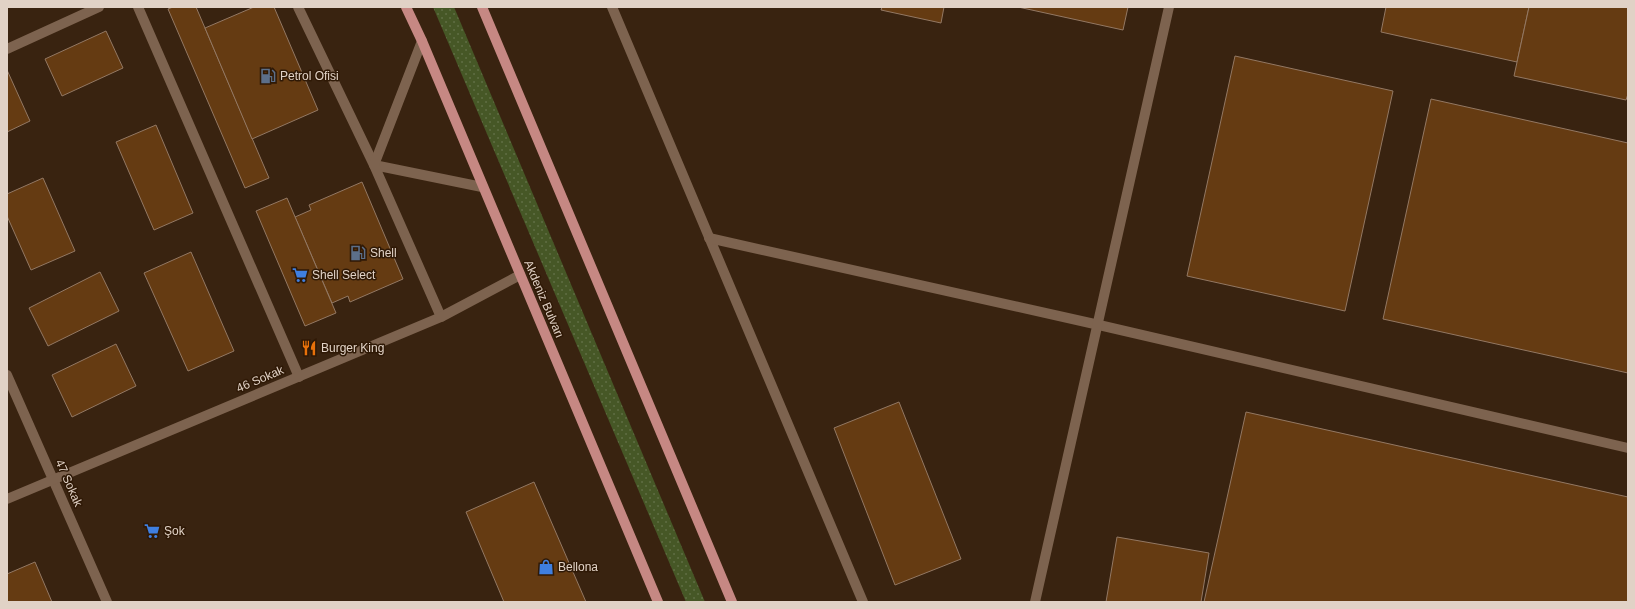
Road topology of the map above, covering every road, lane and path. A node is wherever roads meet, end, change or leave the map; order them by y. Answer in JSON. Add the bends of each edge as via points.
{"nodes":[{"id":1,"x":99,"y":7,"type":"edge"},
{"id":2,"x":138,"y":7,"type":"edge"},
{"id":3,"x":298,"y":7,"type":"edge"},
{"id":4,"x":406,"y":7,"type":"edge"},
{"id":5,"x":482,"y":7,"type":"edge"},
{"id":6,"x":612,"y":7,"type":"edge"},
{"id":7,"x":1170,"y":7,"type":"edge"},
{"id":8,"x":422,"y":41,"type":"junction"},
{"id":9,"x":7,"y":49,"type":"edge"},
{"id":10,"x":374,"y":165,"type":"junction"},
{"id":11,"x":482,"y":187,"type":"junction"},
{"id":12,"x":709,"y":238,"type":"junction"},
{"id":13,"x":520,"y":275,"type":"junction"},
{"id":14,"x":441,"y":317,"type":"junction"},
{"id":15,"x":1098,"y":325,"type":"junction"},
{"id":16,"x":7,"y":375,"type":"edge"},
{"id":17,"x":299,"y":378,"type":"junction"},
{"id":18,"x":1628,"y":448,"type":"edge"},
{"id":19,"x":54,"y":480,"type":"junction"},
{"id":20,"x":7,"y":499,"type":"edge"},
{"id":21,"x":107,"y":602,"type":"edge"},
{"id":22,"x":658,"y":602,"type":"edge"},
{"id":23,"x":732,"y":602,"type":"edge"},
{"id":24,"x":863,"y":602,"type":"edge"},
{"id":25,"x":1035,"y":602,"type":"edge"}],
"edges":[{"from":1,"to":9,"type":"street"},
{"from":2,"to":17,"type":"street"},
{"from":3,"to":10,"type":"street"},
{"from":4,"to":8,"type":"main road","name":"Akdeniz Bulvarı"},
{"from":5,"to":23,"type":"main road"},
{"from":6,"to":12,"type":"street"},
{"from":7,"to":15,"type":"street"},
{"from":8,"to":10,"type":"street"},
{"from":8,"to":11,"type":"main road","name":"Akdeniz Bulvarı"},
{"from":10,"to":11,"type":"street"},
{"from":10,"to":14,"type":"street"},
{"from":11,"to":13,"type":"main road","name":"Akdeniz Bulvarı"},
{"from":12,"to":15,"type":"street"},
{"from":12,"to":24,"type":"street"},
{"from":13,"to":14,"type":"street","name":"46 Sokak"},
{"from":13,"to":22,"type":"main road","name":"Akdeniz Bulvarı"},
{"from":14,"to":17,"type":"street","name":"46 Sokak"},
{"from":15,"to":18,"type":"street"},
{"from":15,"to":25,"type":"street"},
{"from":16,"to":19,"type":"street","name":"47 Sokak"},
{"from":17,"to":19,"type":"street","name":"46 Sokak"},
{"from":19,"to":20,"type":"street","name":"46 Sokak"},
{"from":19,"to":21,"type":"street","name":"47 Sokak"}]}
